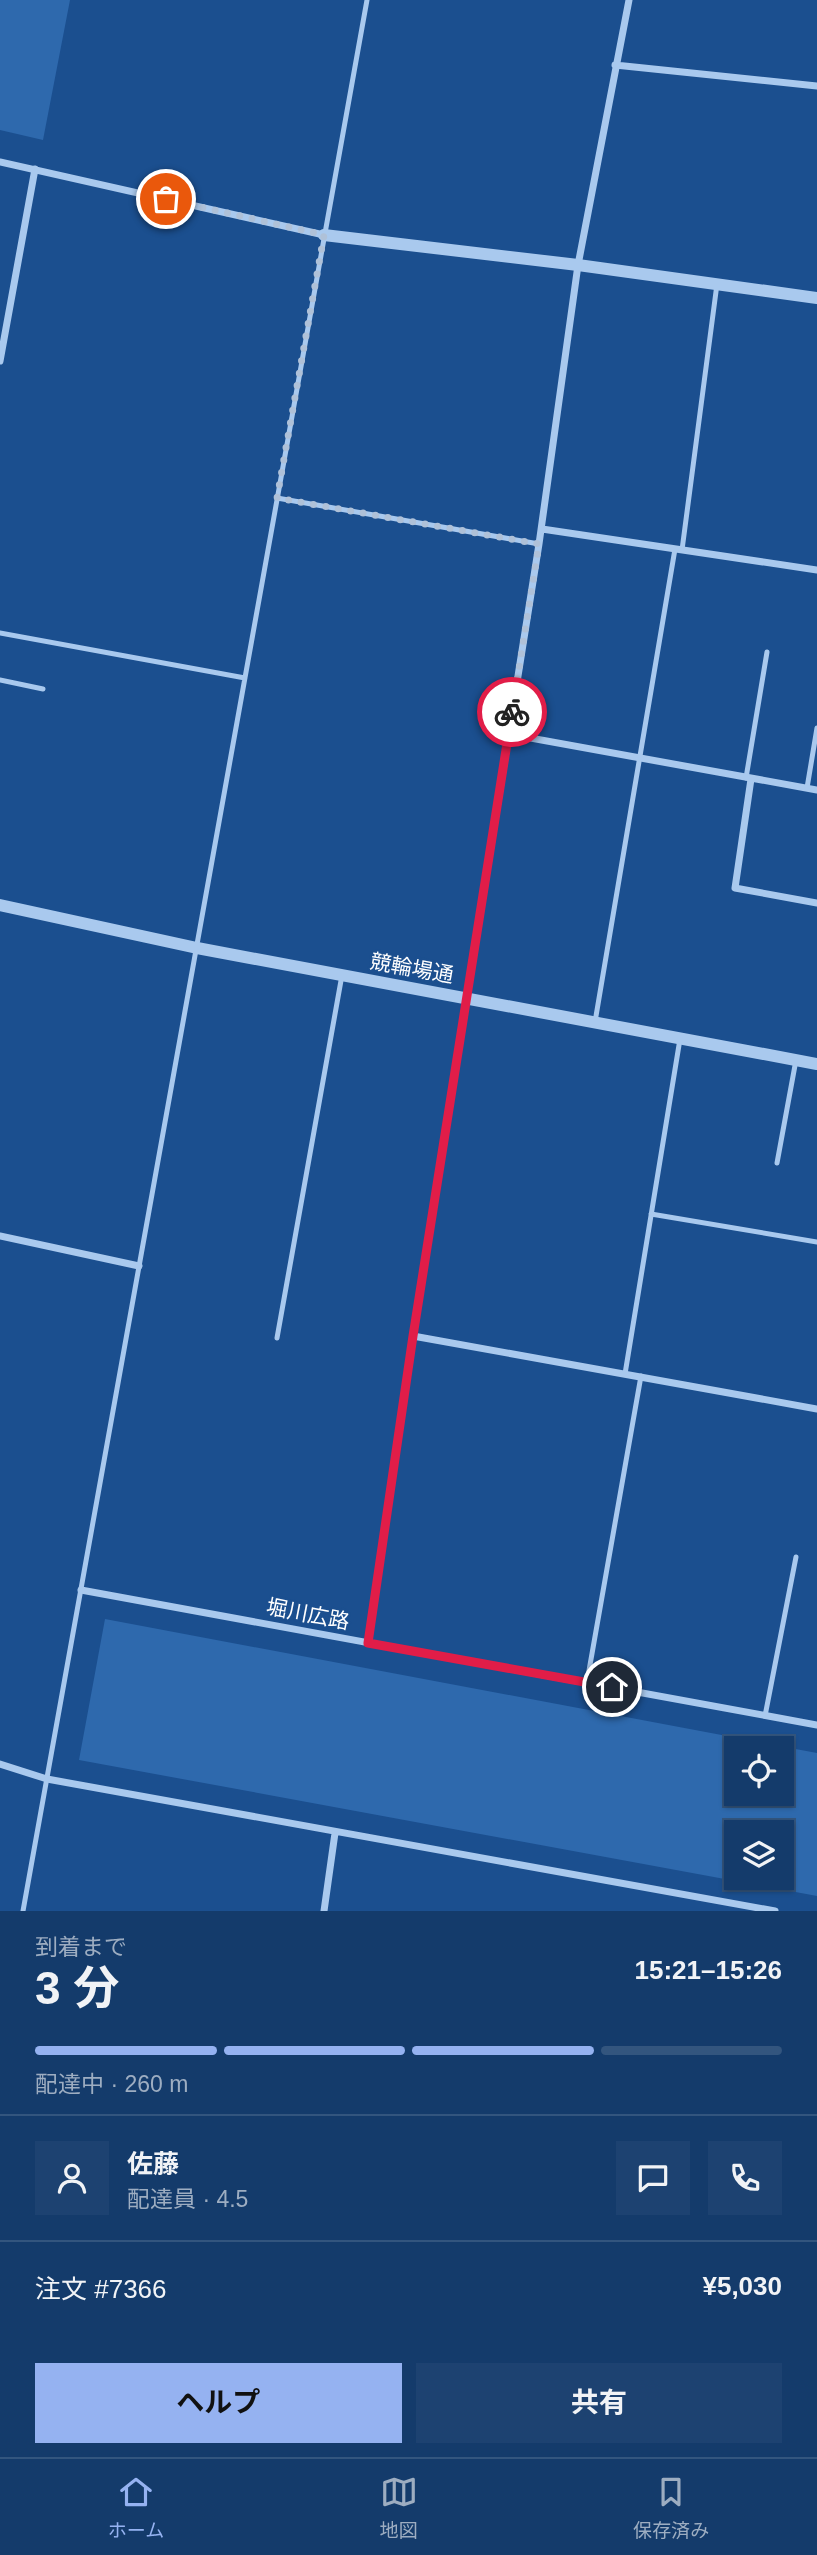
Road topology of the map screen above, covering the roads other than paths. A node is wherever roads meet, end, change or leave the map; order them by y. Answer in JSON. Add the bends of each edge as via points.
{"nodes":[{"id":1,"x":367,"y":0,"type":"edge"},
{"id":2,"x":629,"y":0,"type":"edge"},
{"id":3,"x":615,"y":65,"type":"junction"},
{"id":4,"x":817,"y":86,"type":"edge"},
{"id":5,"x":0,"y":162,"type":"edge"},
{"id":6,"x":35,"y":169,"type":"junction"},
{"id":7,"x":324,"y":235,"type":"junction"},
{"id":8,"x":578,"y":265,"type":"junction"},
{"id":9,"x":717,"y":284,"type":"junction"},
{"id":10,"x":817,"y":298,"type":"edge"},
{"id":11,"x":0,"y":361,"type":"edge"},
{"id":12,"x":277,"y":498,"type":"junction"},
{"id":13,"x":541,"y":529,"type":"junction"},
{"id":14,"x":539,"y":544,"type":"junction"},
{"id":15,"x":678,"y":550,"type":"junction"},
{"id":16,"x":817,"y":570,"type":"edge"},
{"id":17,"x":0,"y":633,"type":"edge"},
{"id":18,"x":767,"y":652,"type":"dead end"},
{"id":19,"x":245,"y":678,"type":"junction"},
{"id":20,"x":0,"y":680,"type":"edge"},
{"id":21,"x":43,"y":689,"type":"dead end"},
{"id":22,"x":817,"y":728,"type":"edge"},
{"id":23,"x":508,"y":734,"type":"junction"},
{"id":24,"x":641,"y":759,"type":"junction"},
{"id":25,"x":749,"y":778,"type":"junction"},
{"id":26,"x":807,"y":788,"type":"junction"},
{"id":27,"x":817,"y":790,"type":"edge"},
{"id":28,"x":817,"y":903,"type":"edge"},
{"id":29,"x":0,"y":905,"type":"edge"},
{"id":30,"x":197,"y":948,"type":"junction"},
{"id":31,"x":342,"y":975,"type":"junction"},
{"id":32,"x":468,"y":997,"type":"junction"},
{"id":33,"x":595,"y":1022,"type":"junction"},
{"id":34,"x":680,"y":1039,"type":"junction"},
{"id":35,"x":796,"y":1060,"type":"junction"},
{"id":36,"x":817,"y":1063,"type":"edge"},
{"id":37,"x":777,"y":1163,"type":"dead end"},
{"id":38,"x":652,"y":1214,"type":"junction"},
{"id":39,"x":0,"y":1236,"type":"edge"},
{"id":40,"x":817,"y":1242,"type":"edge"},
{"id":41,"x":139,"y":1266,"type":"junction"},
{"id":42,"x":413,"y":1336,"type":"junction"},
{"id":43,"x":277,"y":1338,"type":"dead end"},
{"id":44,"x":625,"y":1374,"type":"junction"},
{"id":45,"x":641,"y":1376,"type":"junction"},
{"id":46,"x":817,"y":1409,"type":"edge"},
{"id":47,"x":796,"y":1556,"type":"dead end"},
{"id":48,"x":81,"y":1590,"type":"junction"},
{"id":49,"x":368,"y":1643,"type":"junction"},
{"id":50,"x":587,"y":1682,"type":"junction"},
{"id":51,"x":765,"y":1716,"type":"junction"},
{"id":52,"x":817,"y":1726,"type":"edge"},
{"id":53,"x":0,"y":1764,"type":"edge"},
{"id":54,"x":47,"y":1779,"type":"junction"},
{"id":55,"x":335,"y":1833,"type":"junction"},
{"id":56,"x":23,"y":1911,"type":"edge"},
{"id":57,"x":324,"y":1911,"type":"edge"},
{"id":58,"x":775,"y":1911,"type":"edge"}],
"edges":[{"from":1,"to":7,"type":"lane"},
{"from":2,"to":3,"type":"street"},
{"from":3,"to":4,"type":"street"},
{"from":3,"to":8,"type":"street"},
{"from":5,"to":6,"type":"street"},
{"from":6,"to":7,"type":"street"},
{"from":6,"to":11,"type":"street"},
{"from":7,"to":8,"type":"street"},
{"from":7,"to":12,"type":"lane"},
{"from":8,"to":9,"type":"street"},
{"from":8,"to":13,"type":"street"},
{"from":9,"to":10,"type":"street"},
{"from":9,"to":15,"type":"lane"},
{"from":12,"to":14,"type":"lane"},
{"from":12,"to":19,"type":"lane"},
{"from":13,"to":14,"type":"street"},
{"from":13,"to":15,"type":"street"},
{"from":14,"to":23,"type":"street"},
{"from":15,"to":16,"type":"street"},
{"from":15,"to":24,"type":"lane"},
{"from":17,"to":19,"type":"lane"},
{"from":18,"to":25,"type":"lane"},
{"from":19,"to":30,"type":"lane"},
{"from":20,"to":21,"type":"lane"},
{"from":22,"to":26,"type":"lane"},
{"from":23,"to":24,"type":"street"},
{"from":23,"to":32,"type":"street"},
{"from":24,"to":25,"type":"street"},
{"from":24,"to":33,"type":"lane"},
{"from":25,"to":26,"type":"street"},
{"from":25,"to":28,"type":"street","via":[[735,888]]},
{"from":26,"to":27,"type":"street"},
{"from":29,"to":30,"type":"street","name":"競輪場通"},
{"from":30,"to":31,"type":"street","name":"競輪場通"},
{"from":30,"to":41,"type":"lane"},
{"from":31,"to":32,"type":"street","name":"競輪場通"},
{"from":31,"to":43,"type":"lane"},
{"from":32,"to":33,"type":"street","name":"競輪場通"},
{"from":32,"to":42,"type":"street"},
{"from":33,"to":34,"type":"street","name":"競輪場通"},
{"from":34,"to":35,"type":"street","name":"競輪場通"},
{"from":34,"to":38,"type":"lane"},
{"from":35,"to":36,"type":"street","name":"競輪場通"},
{"from":35,"to":37,"type":"lane"},
{"from":38,"to":40,"type":"lane"},
{"from":38,"to":44,"type":"lane"},
{"from":39,"to":41,"type":"street"},
{"from":41,"to":48,"type":"lane"},
{"from":42,"to":44,"type":"street"},
{"from":42,"to":49,"type":"street"},
{"from":44,"to":45,"type":"street"},
{"from":45,"to":46,"type":"street"},
{"from":45,"to":50,"type":"lane"},
{"from":47,"to":51,"type":"lane"},
{"from":48,"to":49,"type":"street","name":"堀川広路"},
{"from":48,"to":54,"type":"lane"},
{"from":49,"to":50,"type":"street","name":"堀川広路"},
{"from":50,"to":51,"type":"street","name":"堀川広路"},
{"from":51,"to":52,"type":"street","name":"堀川広路"},
{"from":53,"to":54,"type":"street"},
{"from":54,"to":55,"type":"street"},
{"from":54,"to":56,"type":"lane"},
{"from":55,"to":57,"type":"street"},
{"from":55,"to":58,"type":"street"}]}
